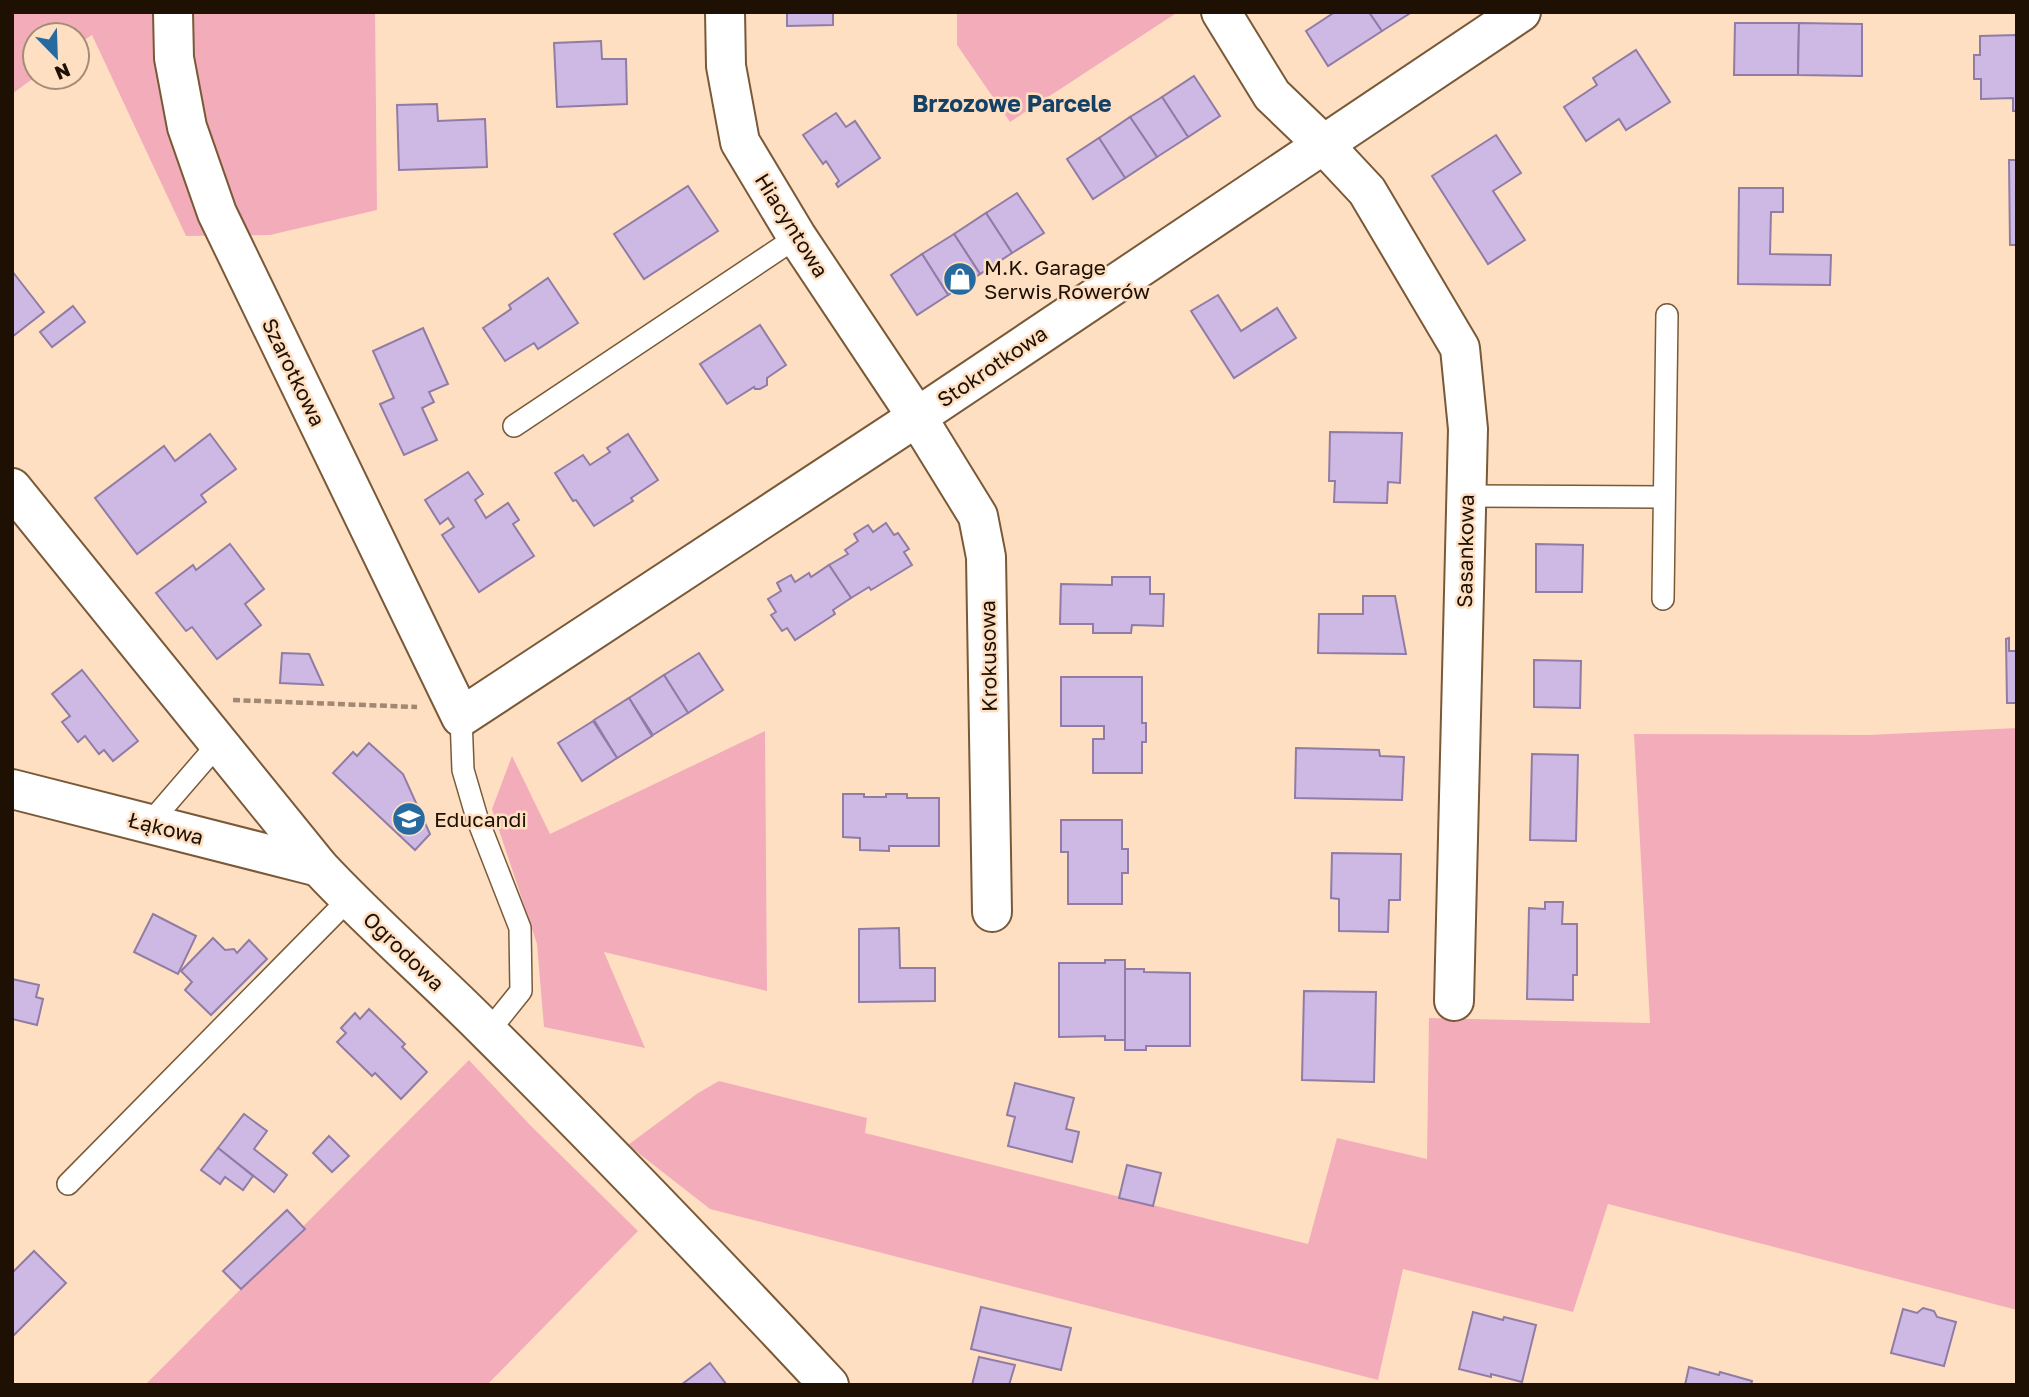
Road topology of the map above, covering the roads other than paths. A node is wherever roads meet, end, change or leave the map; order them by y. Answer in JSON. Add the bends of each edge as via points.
{"nodes":[{"id":1,"x":173,"y":12,"type":"edge"},
{"id":2,"x":726,"y":12,"type":"edge"},
{"id":3,"x":1221,"y":12,"type":"edge"},
{"id":4,"x":1521,"y":12,"type":"edge"},
{"id":5,"x":1324,"y":144,"type":"junction"},
{"id":6,"x":797,"y":237,"type":"junction"},
{"id":7,"x":1667,"y":315,"type":"dead end"},
{"id":8,"x":916,"y":417,"type":"junction"},
{"id":9,"x":513,"y":426,"type":"dead end"},
{"id":10,"x":12,"y":488,"type":"edge"},
{"id":11,"x":1466,"y":496,"type":"junction"},
{"id":12,"x":1664,"y":497,"type":"junction"},
{"id":13,"x":1663,"y":599,"type":"dead end"},
{"id":14,"x":459,"y":713,"type":"junction"},
{"id":15,"x":207,"y":730,"type":"junction"},
{"id":16,"x":12,"y":789,"type":"edge"},
{"id":17,"x":149,"y":824,"type":"junction"},
{"id":18,"x":319,"y":867,"type":"junction"},
{"id":19,"x":349,"y":899,"type":"junction"},
{"id":20,"x":992,"y":912,"type":"dead end"},
{"id":21,"x":1454,"y":1001,"type":"dead end"},
{"id":22,"x":488,"y":1032,"type":"junction"},
{"id":23,"x":68,"y":1184,"type":"dead end"},
{"id":24,"x":828,"y":1385,"type":"edge"}],
"edges":[{"from":1,"to":14,"type":"street","name":"Szarotkowa","via":[[174,58],[187,127],[217,213]]},
{"from":2,"to":6,"type":"street","name":"Hiacyntowa","via":[[726,66],[740,142]]},
{"from":3,"to":5,"type":"street","name":"Sasankowa","via":[[1272,95]]},
{"from":4,"to":5,"type":"street","name":"Stokrotkowa"},
{"from":5,"to":8,"type":"street","name":"Stokrotkowa"},
{"from":5,"to":11,"type":"street","name":"Sasankowa","via":[[1367,191],[1460,348],[1468,429]]},
{"from":6,"to":8,"type":"street","name":"Hiacyntowa"},
{"from":6,"to":9,"type":"lane"},
{"from":7,"to":12,"type":"lane"},
{"from":8,"to":14,"type":"street","name":"Stokrotkowa"},
{"from":8,"to":20,"type":"street","name":"Krokusowa","via":[[978,516],[986,557]]},
{"from":10,"to":15,"type":"street","name":"Ogrodowa"},
{"from":11,"to":12,"type":"lane"},
{"from":11,"to":21,"type":"street","name":"Sasankowa"},
{"from":12,"to":13,"type":"lane"},
{"from":14,"to":22,"type":"lane","via":[[466,782],[520,928],[521,991]]},
{"from":15,"to":17,"type":"lane"},
{"from":15,"to":18,"type":"street","name":"Ogrodowa"},
{"from":16,"to":17,"type":"street","name":"Łąkowa"},
{"from":17,"to":18,"type":"street","name":"Łąkowa"},
{"from":18,"to":19,"type":"street","name":"Ogrodowa"},
{"from":19,"to":22,"type":"street","name":"Ogrodowa"},
{"from":19,"to":23,"type":"lane"},
{"from":22,"to":24,"type":"street","name":"Ogrodowa","via":[[679,1224]]}]}
